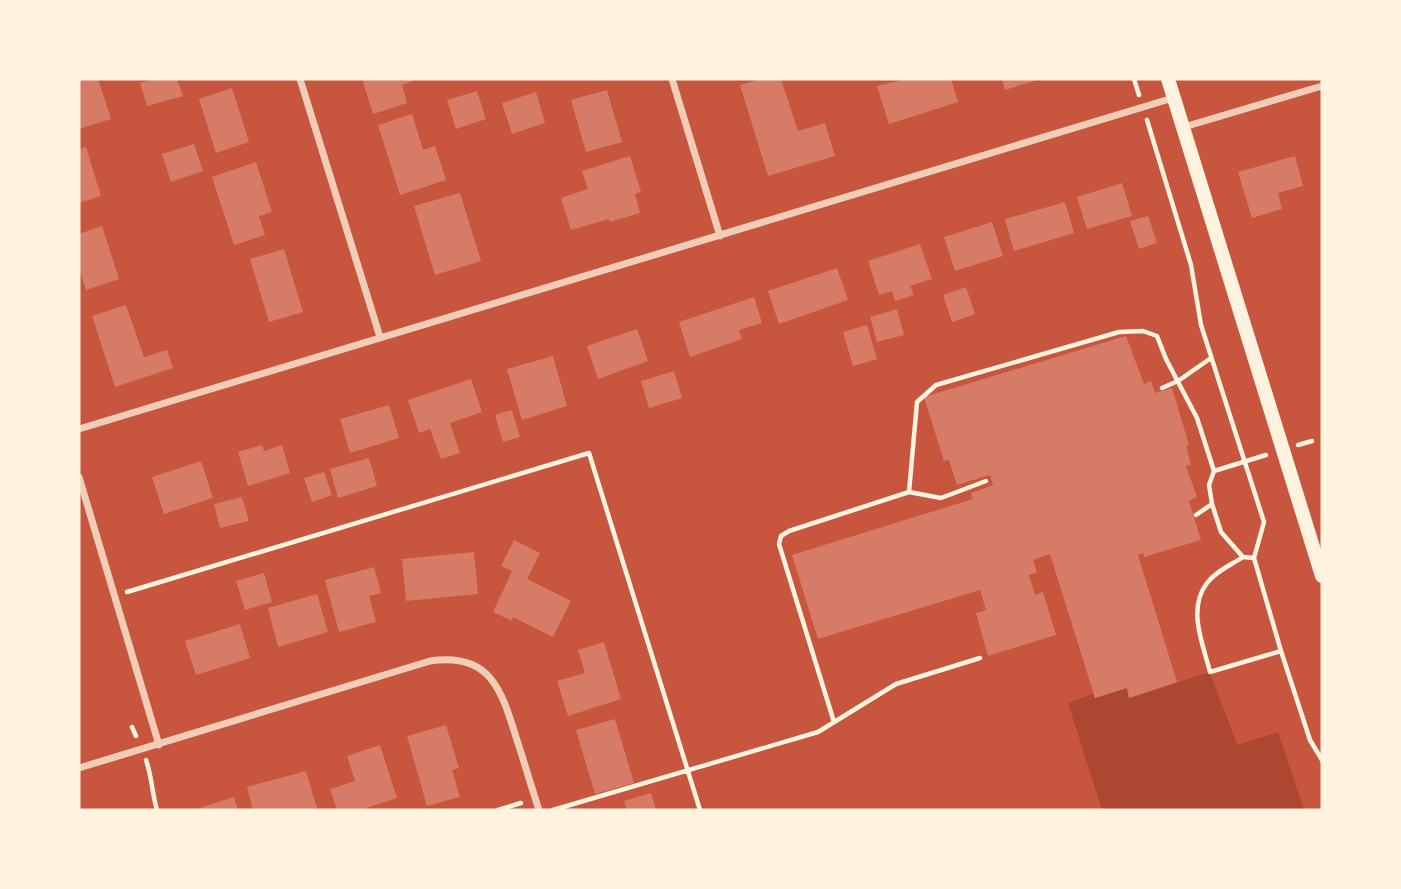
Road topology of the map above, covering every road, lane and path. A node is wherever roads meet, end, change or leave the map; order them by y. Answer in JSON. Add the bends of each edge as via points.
{"nodes":[{"id":1,"x":300,"y":79,"type":"edge"},
{"id":2,"x":672,"y":79,"type":"edge"},
{"id":3,"x":1134,"y":79,"type":"edge"},
{"id":4,"x":1168,"y":79,"type":"edge"},
{"id":5,"x":1322,"y":86,"type":"edge"},
{"id":6,"x":1174,"y":98,"type":"junction"},
{"id":7,"x":1143,"y":107,"type":"junction"},
{"id":8,"x":1184,"y":127,"type":"junction"},
{"id":9,"x":720,"y":236,"type":"junction"},
{"id":10,"x":380,"y":337,"type":"junction"},
{"id":11,"x":1211,"y":358,"type":"junction"},
{"id":12,"x":1178,"y":381,"type":"junction"},
{"id":13,"x":1162,"y":388,"type":"dead end"},
{"id":14,"x":79,"y":429,"type":"edge"},
{"id":15,"x":79,"y":477,"type":"edge"},
{"id":16,"x":986,"y":481,"type":"dead end"},
{"id":17,"x":909,"y":492,"type":"junction"},
{"id":18,"x":1212,"y":504,"type":"junction"},
{"id":19,"x":1196,"y":515,"type":"dead end"},
{"id":20,"x":1243,"y":557,"type":"junction"},
{"id":21,"x":1254,"y":558,"type":"junction"},
{"id":22,"x":1322,"y":576,"type":"edge"},
{"id":23,"x":115,"y":596,"type":"junction"},
{"id":24,"x":1281,"y":651,"type":"junction"},
{"id":25,"x":980,"y":658,"type":"dead end"},
{"id":26,"x":834,"y":722,"type":"junction"},
{"id":27,"x":132,"y":727,"type":"dead end"},
{"id":28,"x":159,"y":745,"type":"junction"},
{"id":29,"x":142,"y":750,"type":"junction"},
{"id":30,"x":1322,"y":760,"type":"edge"},
{"id":31,"x":79,"y":768,"type":"edge"},
{"id":32,"x":689,"y":770,"type":"junction"},
{"id":33,"x":535,"y":799,"type":"junction"},
{"id":34,"x":157,"y":810,"type":"edge"},
{"id":35,"x":498,"y":810,"type":"edge"},
{"id":36,"x":539,"y":810,"type":"edge"},
{"id":37,"x":553,"y":810,"type":"edge"},
{"id":38,"x":701,"y":810,"type":"edge"}],
"edges":[{"from":1,"to":10,"type":"street"},
{"from":2,"to":9,"type":"street"},
{"from":3,"to":7,"type":"path"},
{"from":4,"to":6,"type":"main road"},
{"from":5,"to":8,"type":"street"},
{"from":6,"to":7,"type":"street"},
{"from":6,"to":8,"type":"main road"},
{"from":7,"to":9,"type":"street"},
{"from":7,"to":11,"type":"path","via":[[1191,265]]},
{"from":8,"to":22,"type":"main road"},
{"from":9,"to":10,"type":"street"},
{"from":10,"to":14,"type":"street"},
{"from":11,"to":12,"type":"path"},
{"from":11,"to":21,"type":"path","via":[[1264,522]]},
{"from":12,"to":13,"type":"path"},
{"from":12,"to":17,"type":"path","via":[[1157,336],[1143,331],[1119,332],[936,386],[917,402]]},
{"from":12,"to":18,"type":"path","via":[[1197,418],[1214,471],[1209,485]]},
{"from":15,"to":23,"type":"street"},
{"from":16,"to":17,"type":"path","via":[[941,498]]},
{"from":17,"to":26,"type":"path","via":[[781,536],[779,544]]},
{"from":18,"to":19,"type":"path"},
{"from":18,"to":20,"type":"path","via":[[1221,531]]},
{"from":20,"to":21,"type":"path"},
{"from":20,"to":24,"type":"path","via":[[1216,573],[1198,604],[1197,621],[1210,672]]},
{"from":21,"to":24,"type":"path"},
{"from":23,"to":28,"type":"street"},
{"from":23,"to":32,"type":"path","via":[[589,453]]},
{"from":24,"to":30,"type":"path","via":[[1310,740]]},
{"from":25,"to":26,"type":"path","via":[[896,684]]},
{"from":26,"to":32,"type":"path","via":[[818,732]]},
{"from":27,"to":29,"type":"path"},
{"from":28,"to":29,"type":"street"},
{"from":28,"to":33,"type":"street","via":[[430,662],[461,659],[475,665],[501,693]]},
{"from":29,"to":31,"type":"street"},
{"from":29,"to":34,"type":"path","via":[[152,775]]},
{"from":32,"to":37,"type":"path"},
{"from":32,"to":38,"type":"path"},
{"from":33,"to":35,"type":"path"},
{"from":33,"to":36,"type":"street"}]}
